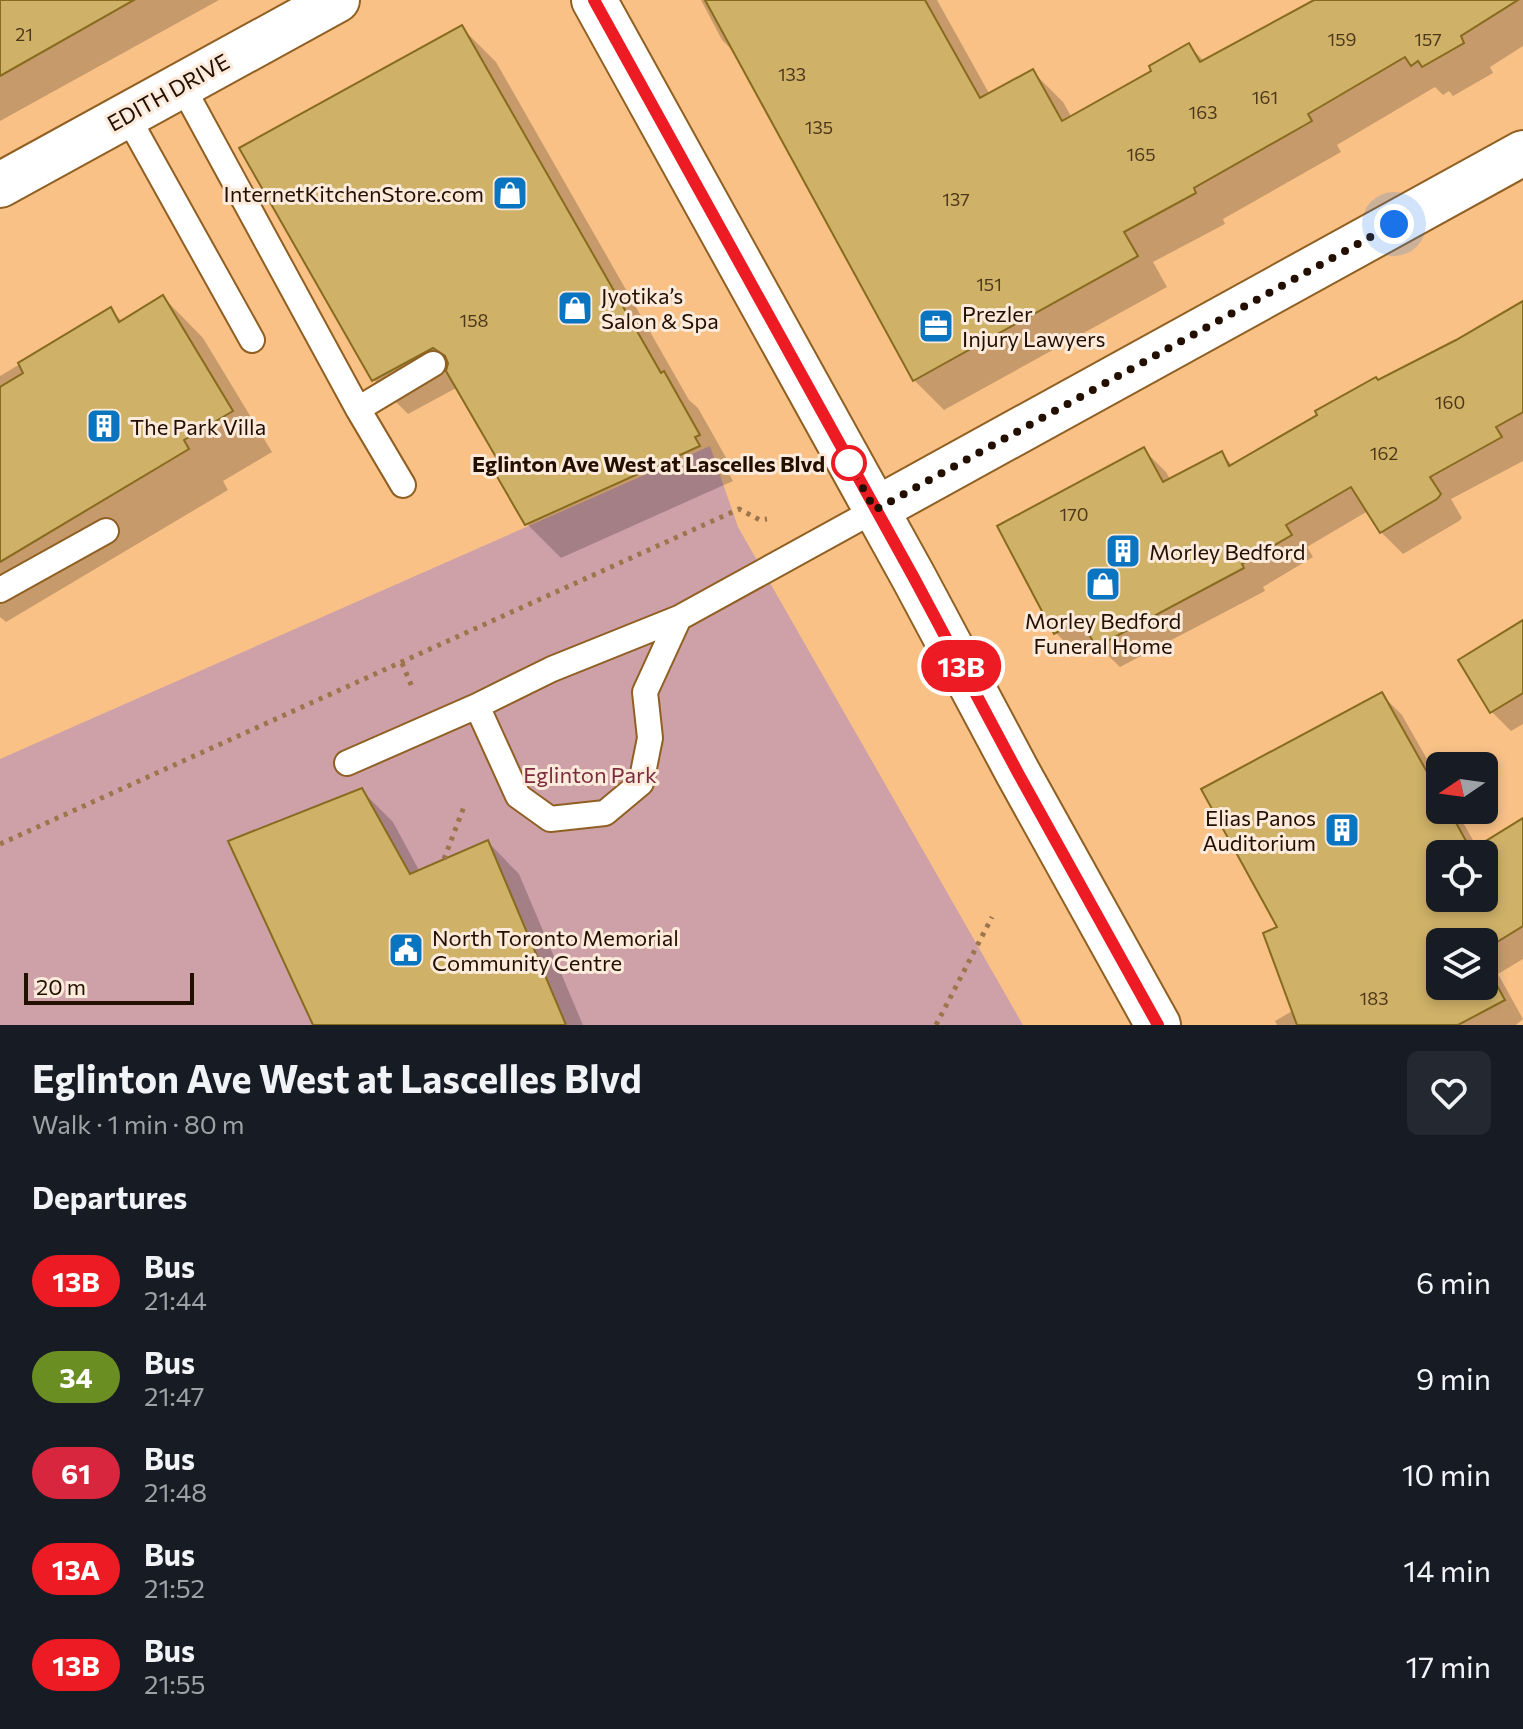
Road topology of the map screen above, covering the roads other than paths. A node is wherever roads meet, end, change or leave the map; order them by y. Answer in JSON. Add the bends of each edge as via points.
{"nodes":[{"id":1,"x":337,"y":0,"type":"edge"},
{"id":2,"x":594,"y":0,"type":"edge"},
{"id":3,"x":181,"y":84,"type":"junction"},
{"id":4,"x":126,"y":114,"type":"junction"},
{"id":5,"x":1523,"y":153,"type":"edge"},
{"id":6,"x":0,"y":185,"type":"edge"},
{"id":7,"x":252,"y":340,"type":"dead end"},
{"id":8,"x":433,"y":364,"type":"dead end"},
{"id":9,"x":358,"y":409,"type":"junction"},
{"id":10,"x":403,"y":485,"type":"dead end"},
{"id":11,"x":875,"y":510,"type":"junction"},
{"id":12,"x":106,"y":531,"type":"dead end"},
{"id":13,"x":0,"y":590,"type":"edge"},
{"id":14,"x":679,"y":618,"type":"junction"},
{"id":15,"x":477,"y":706,"type":"junction"},
{"id":16,"x":347,"y":763,"type":"dead end"},
{"id":17,"x":1158,"y":1025,"type":"edge"}],
"edges":[{"from":1,"to":3,"type":"main road","name":"EDITH DRIVE"},
{"from":2,"to":11,"type":"main road"},
{"from":3,"to":4,"type":"main road","name":"EDITH DRIVE"},
{"from":3,"to":9,"type":"lane"},
{"from":4,"to":6,"type":"main road","name":"EDITH DRIVE"},
{"from":4,"to":7,"type":"lane"},
{"from":5,"to":11,"type":"main road"},
{"from":8,"to":9,"type":"lane"},
{"from":9,"to":10,"type":"lane"},
{"from":11,"to":14,"type":"lane"},
{"from":11,"to":17,"type":"main road"},
{"from":12,"to":13,"type":"lane"},
{"from":14,"to":15,"type":"lane"},
{"from":14,"to":15,"type":"lane","via":[[645,692],[650,738],[641,783],[605,813],[550,819],[518,796]]},
{"from":15,"to":16,"type":"lane"}]}
